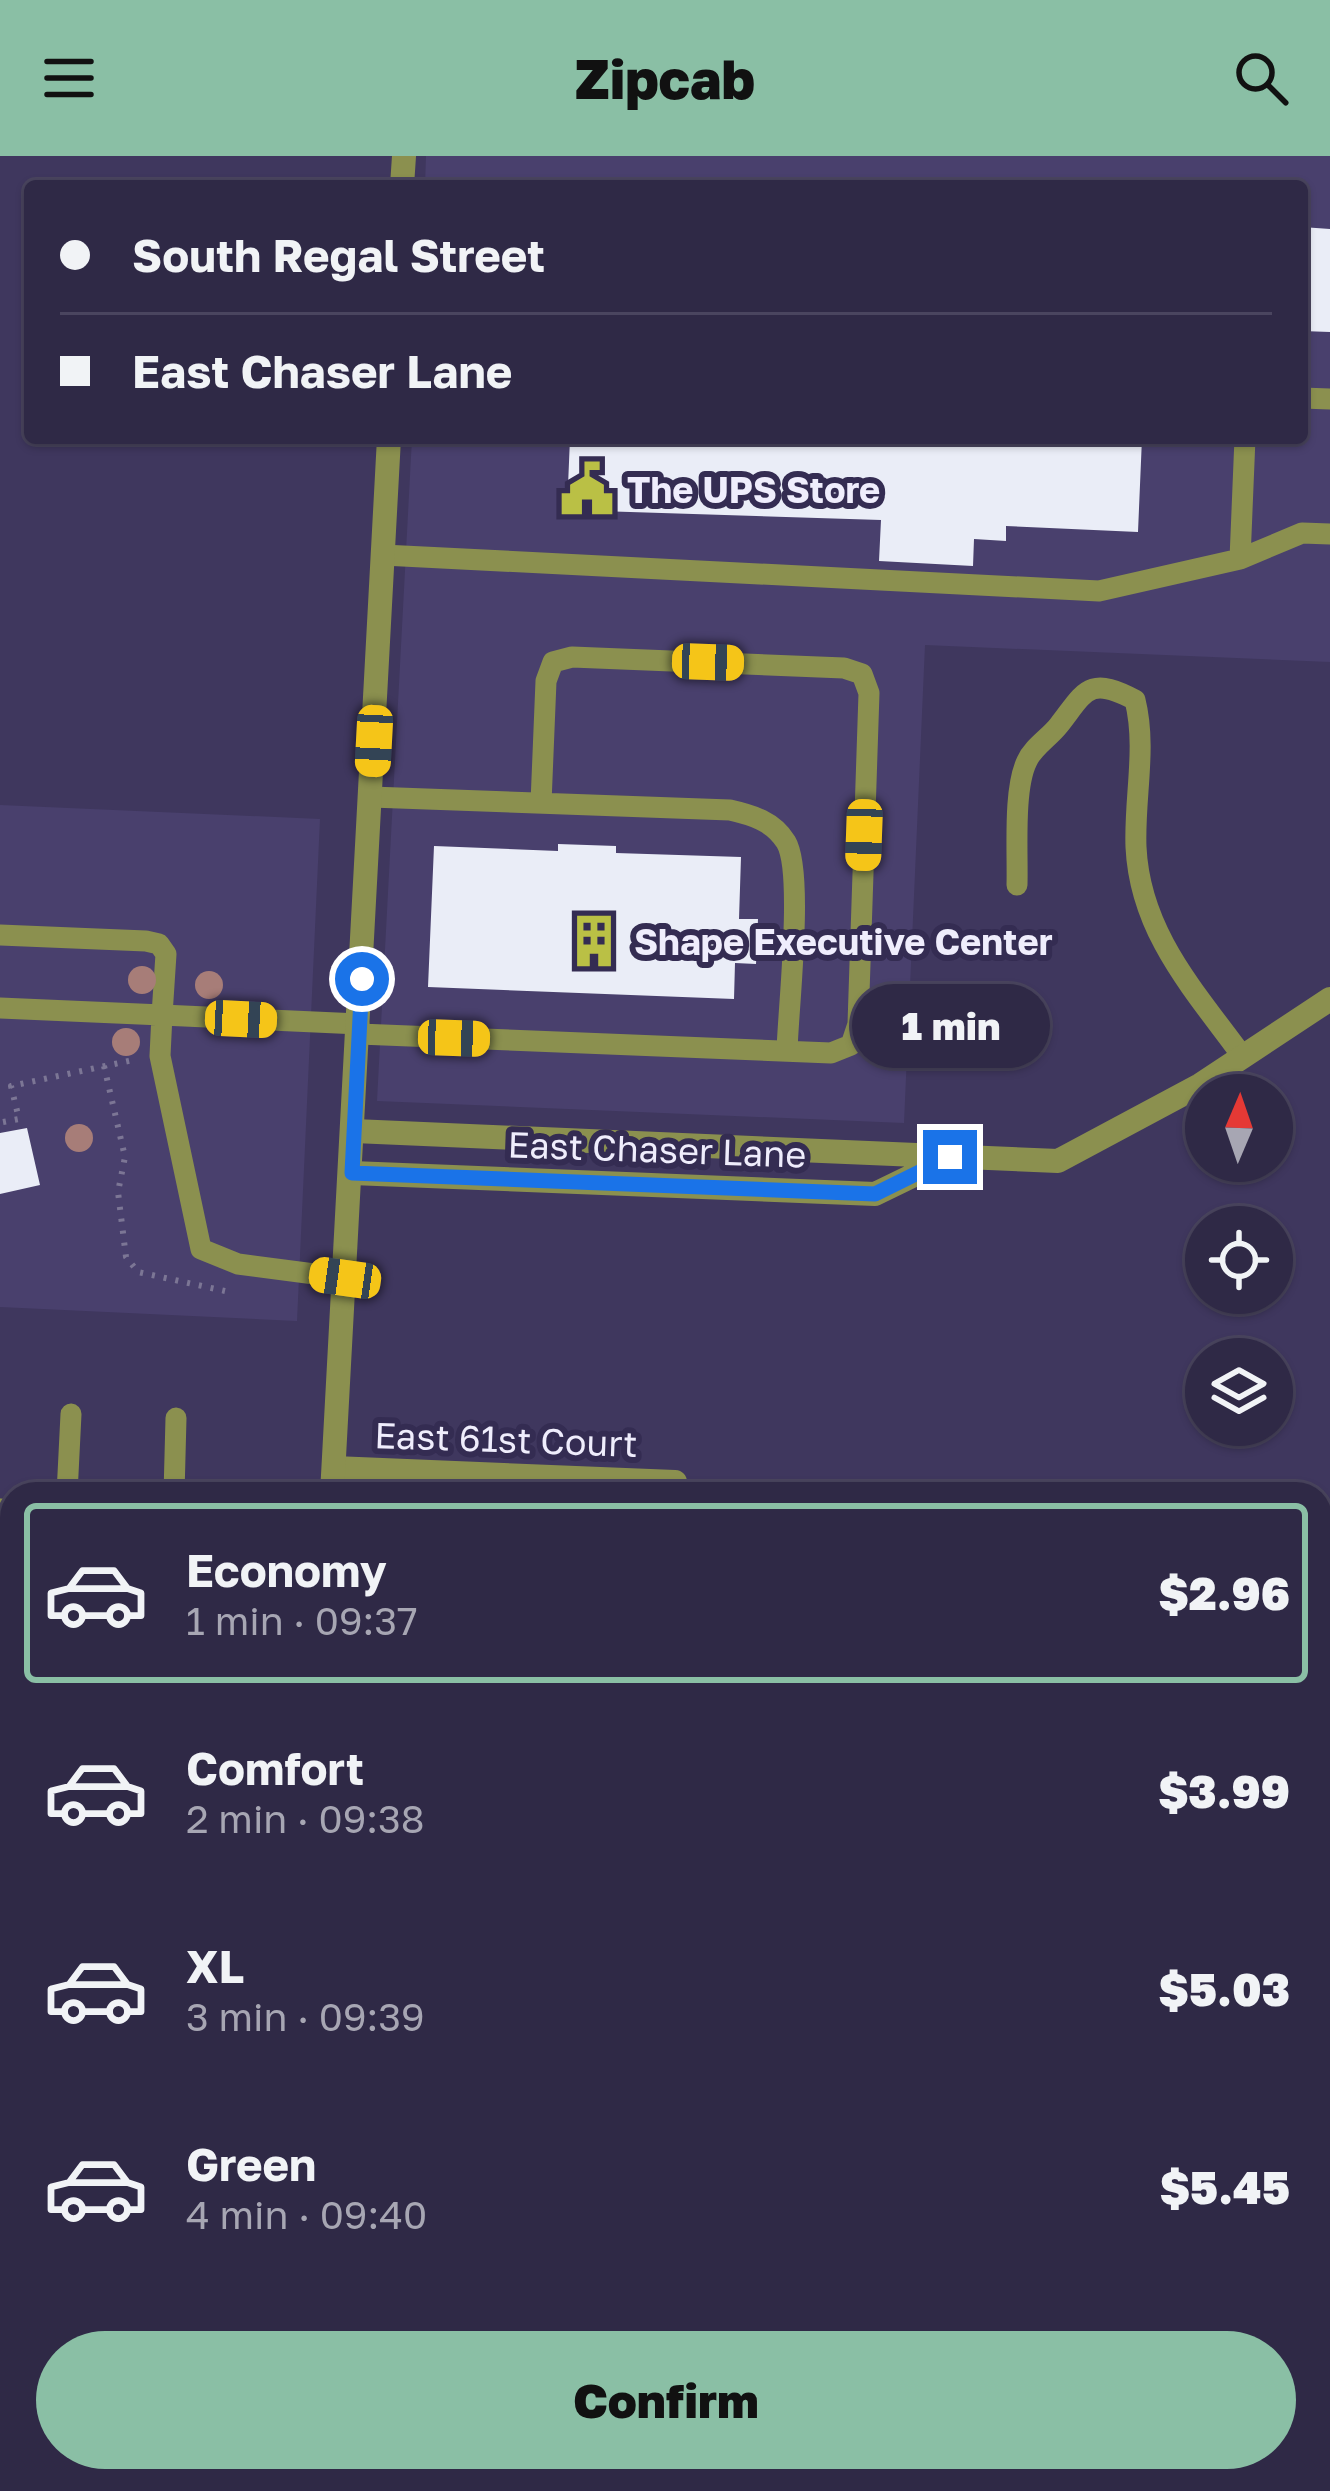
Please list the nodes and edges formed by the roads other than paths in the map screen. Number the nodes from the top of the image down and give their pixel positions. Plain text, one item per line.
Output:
1 (389, 444) edge
2 (1245, 444) edge
3 (1330, 534) edge
4 (383, 555) junction
5 (1240, 559) junction
6 (371, 797) junction
7 (541, 803) junction
8 (1017, 885) dead end
9 (0, 935) edge
10 (1330, 999) edge
11 (0, 1008) edge
12 (162, 1015) junction
13 (359, 1029) junction
14 (787, 1051) junction
15 (1244, 1057) junction
16 (354, 1131) junction
17 (950, 1157) junction
18 (352, 1173) junction
19 (345, 1278) junction
20 (70, 1414) dead end
21 (176, 1418) dead end
22 (333, 1481) edge
23 (67, 1482) edge
24 (174, 1482) edge
25 (675, 1482) dead end

1 - 4 street
2 - 5 lane
3 - 5 lane
4 - 5 lane
4 - 6 street
6 - 7 lane
6 - 13 street
7 - 14 lane
7 - 14 lane
8 - 15 lane
9 - 12 lane
10 - 15 street, East Chaser Lane
11 - 12 lane
12 - 13 lane
12 - 19 lane
13 - 14 lane
13 - 16 street
15 - 17 street, East Chaser Lane
16 - 17 street, East Chaser Lane
16 - 18 street
17 - 18 street, East Chaser Lane
18 - 19 street
19 - 22 street
20 - 23 lane
21 - 24 lane
22 - 25 street, East 61st Court

